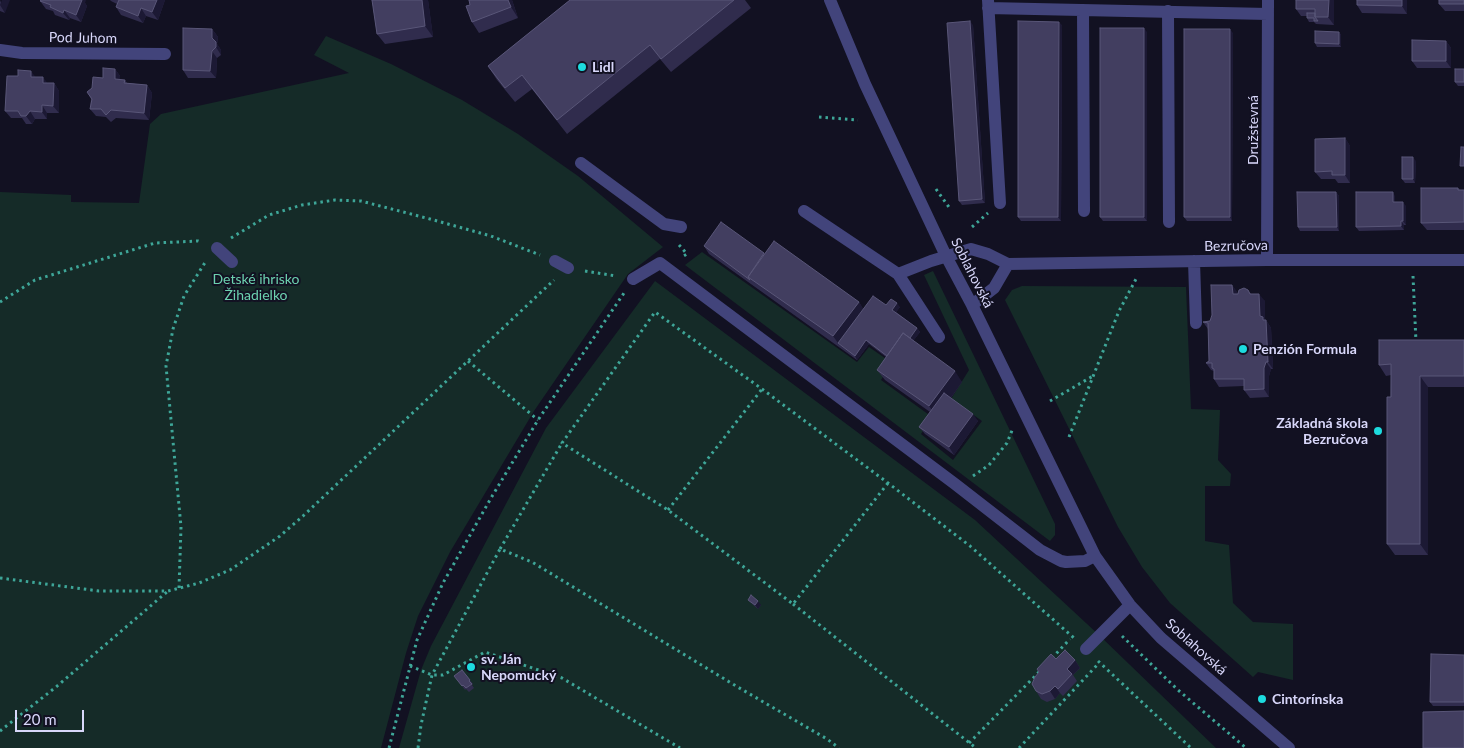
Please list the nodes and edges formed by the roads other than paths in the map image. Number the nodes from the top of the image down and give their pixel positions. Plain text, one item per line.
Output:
1 (830, 0) edge
2 (1268, 0) edge
3 (988, 4) edge
4 (1083, 10) junction
5 (1168, 11) junction
6 (1268, 14) junction
7 (0, 50) edge
8 (165, 54) dead end
9 (582, 163) dead end
10 (1000, 203) dead end
11 (804, 211) dead end
12 (1084, 211) dead end
13 (1169, 222) dead end
14 (681, 226) dead end
15 (216, 249) road end
16 (946, 256) junction
17 (1267, 260) junction
18 (1464, 260) edge
19 (555, 261) road end
20 (1194, 261) junction
21 (232, 262) dead end
22 (1008, 264) junction
23 (568, 268) road end
24 (898, 274) junction
25 (633, 279) road end
26 (972, 305) junction
27 (1196, 323) dead end
28 (939, 338) dead end
29 (1096, 556) junction
30 (1130, 605) junction
31 (1086, 649) road end
32 (1289, 748) edge

1 - 16 street, Soblahovská
2 - 6 street, Družstevná
3 - 4 street
3 - 10 street
4 - 5 street
4 - 12 street
5 - 6 street
5 - 13 street
6 - 17 street, Družstevná
7 - 8 street, Pod Juhom
9 - 14 street
11 - 24 street
15 - 21 street
16 - 22 street, Bezručova
16 - 24 street, Bezručova
16 - 26 street, Soblahovská
17 - 18 street, Bezručova
17 - 20 street, Bezručova
19 - 23 street
20 - 22 street, Bezručova
20 - 27 street
22 - 26 street
24 - 28 street
25 - 29 street
26 - 29 street, Soblahovská
29 - 30 street, Soblahovská
30 - 31 street
30 - 32 street, Soblahovská

